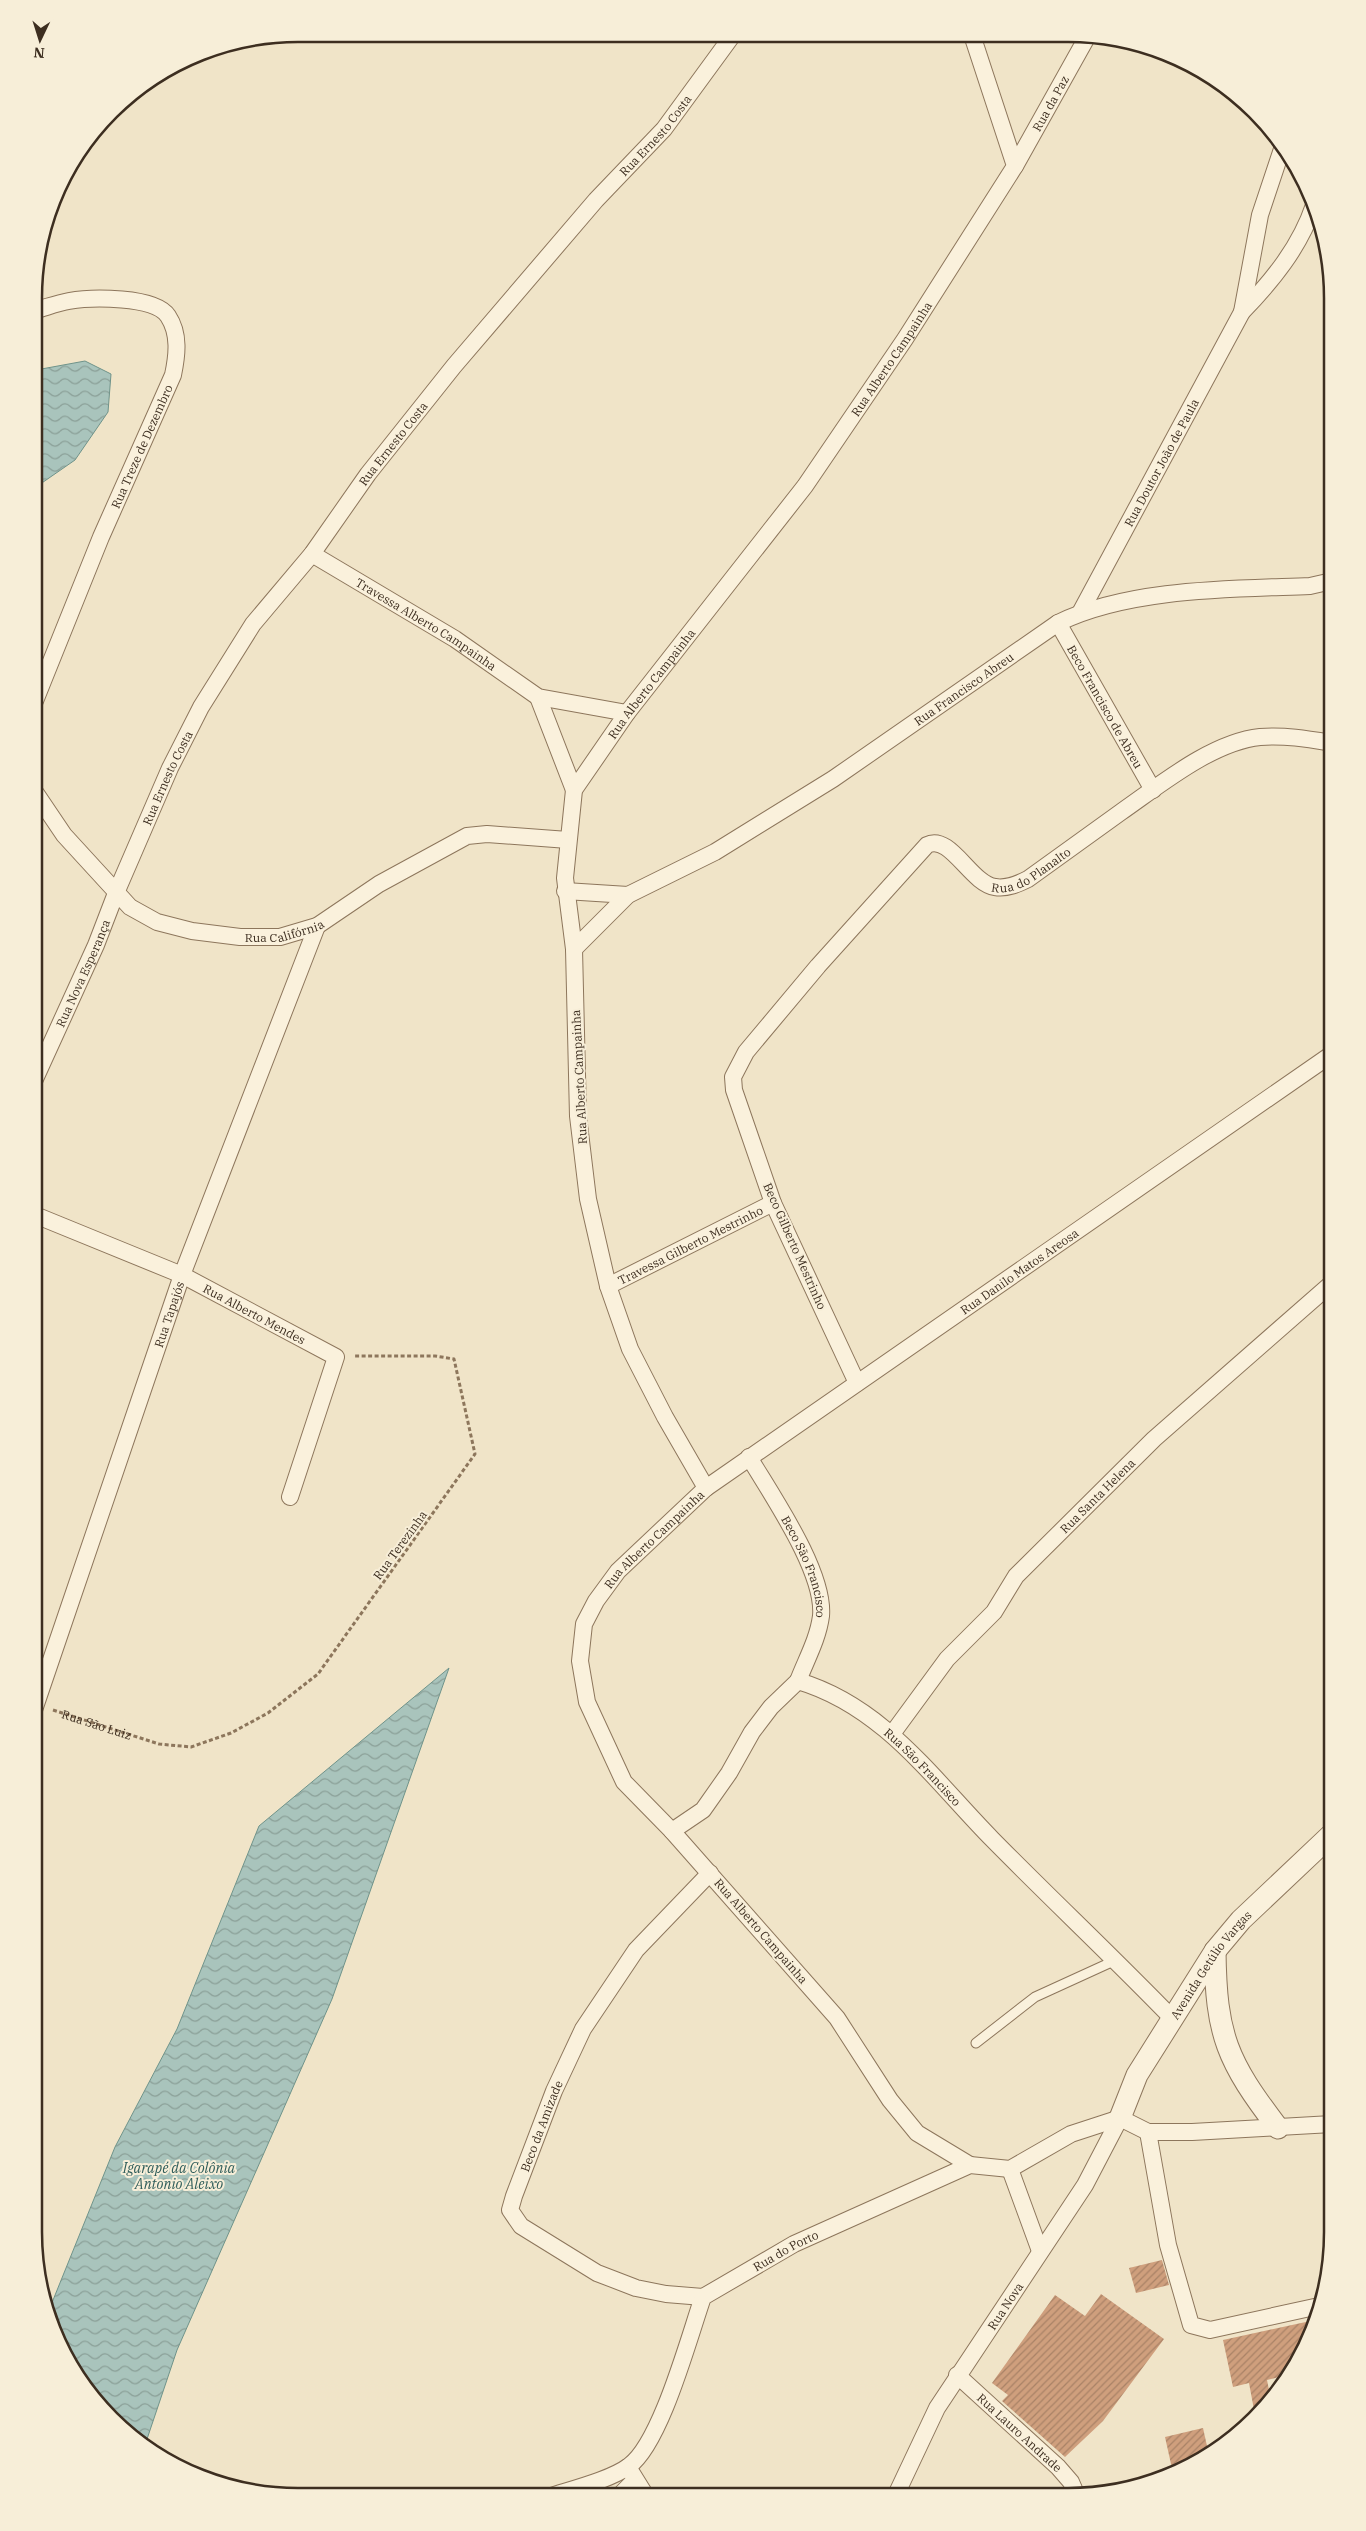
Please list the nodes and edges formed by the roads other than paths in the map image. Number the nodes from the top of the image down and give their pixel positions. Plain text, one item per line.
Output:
1 (728, 42) edge
2 (974, 42) edge
3 (1084, 43) edge
4 (1279, 155) edge
5 (1015, 166) junction
6 (1310, 217) edge
7 (42, 308) edge
8 (1242, 312) junction
9 (312, 554) junction
10 (1324, 583) edge
11 (1080, 613) junction
12 (1058, 623) junction
13 (42, 686) edge
14 (538, 697) junction
15 (627, 713) junction
16 (1324, 742) edge
17 (574, 790) junction
18 (1153, 790) junction
19 (42, 802) edge
20 (568, 840) junction
21 (565, 891) junction
22 (116, 893) junction
23 (628, 895) junction
24 (317, 926) junction
25 (574, 949) junction
26 (1324, 1060) edge
27 (42, 1064) edge
28 (734, 1078) joint
29 (774, 1203) junction
30 (42, 1218) edge
31 (182, 1275) junction
32 (608, 1286) junction
33 (1324, 1289) edge
34 (857, 1383) junction
35 (749, 1458) junction
36 (706, 1488) junction
37 (290, 1497) dead end
38 (798, 1681) junction
39 (42, 1685) edge
40 (892, 1734) junction
41 (672, 1831) junction
42 (1324, 1842) edge
43 (710, 1873) junction
44 (1215, 1951) junction
45 (1116, 1960) junction
46 (1172, 2018) junction
47 (976, 2043) dead end
48 (1120, 2118) junction
49 (1324, 2125) edge
50 (1278, 2128) junction
51 (1148, 2132) junction
52 (970, 2165) junction
53 (1010, 2169) junction
54 (1040, 2251) junction
55 (703, 2297) junction
56 (1312, 2307) edge
57 (957, 2375) junction
58 (632, 2474) junction
59 (905, 2478) junction
60 (580, 2488) edge
61 (624, 2488) edge
62 (641, 2488) edge
63 (900, 2488) edge
64 (908, 2488) edge
65 (1074, 2488) edge

1 - 9 street, Rua Ernesto Costa
2 - 5 street
3 - 5 street, Rua da Paz
4 - 8 street, Rua Doutor João de Paula
5 - 15 street, Rua Alberto Campainha
6 - 8 street, Rua Doutor João de Paula
7 - 13 street, Rua Treze de Dezembro
8 - 11 street, Rua Doutor João de Paula
9 - 14 street, Travessa Alberto Campainha
9 - 22 street, Rua Ernesto Costa
10 - 11 street, Rua Francisco Abreu
11 - 12 street, Rua Francisco Abreu
12 - 18 street, Beco Francisco de Abreu
12 - 23 street, Rua Francisco Abreu
14 - 15 street, Travessa Alberto Campainha
14 - 17 street
15 - 17 street, Rua Alberto Campainha
16 - 18 street, Rua do Planalto
17 - 20 street, Rua Alberto Campainha
18 - 28 street, Rua do Planalto
19 - 22 street, Rua Califórnia
20 - 21 street, Rua Alberto Campainha
20 - 24 street, Rua Califórnia
21 - 23 street, Rua Francisco Abreu
21 - 25 street, Rua Alberto Campainha
22 - 24 street, Rua Califórnia
22 - 27 street, Rua Nova Esperança
23 - 25 street, Rua Francisco Abreu
24 - 31 street, Rua Tapajós
25 - 32 street, Rua Alberto Campainha
26 - 34 street, Rua Danilo Matos Areosa
28 - 29 street, Beco Gilberto Mestrinho
29 - 32 street, Travessa Gilberto Mestrinho
29 - 34 street, Beco Gilberto Mestrinho
30 - 31 street, Rua Alberto Mendes
31 - 37 street, Rua Alberto Mendes
31 - 39 street, Rua Tapajós
32 - 36 street, Rua Alberto Campainha
33 - 40 street, Rua Santa Helena
34 - 35 street, Rua Danilo Matos Areosa
35 - 36 street, Rua Danilo Matos Areosa
35 - 38 street, Beco São Francisco
36 - 41 street, Rua Alberto Campainha
38 - 40 street, Rua São Francisco
38 - 41 street
40 - 45 street, Rua São Francisco
41 - 43 street, Rua Alberto Campainha
42 - 44 street, Avenida Getúlio Vargas
43 - 52 street, Rua Alberto Campainha
43 - 55 street, Beco da Amizade
44 - 46 street, Avenida Getúlio Vargas
44 - 50 street
45 - 46 street, Rua São Francisco
45 - 47 lane
46 - 48 street, Avenida Getúlio Vargas
48 - 51 street
48 - 53 street
48 - 54 street, Rua Nova
49 - 50 street
50 - 51 street
51 - 56 street
52 - 53 street, Rua do Porto
52 - 55 street, Rua do Porto
53 - 54 street
54 - 57 street, Rua Nova
55 - 58 street
57 - 59 street, Rua Nova
57 - 65 street, Rua Lauro Andrade
58 - 60 street
58 - 61 street
58 - 62 street
59 - 63 street, Rua Nova
59 - 64 street

